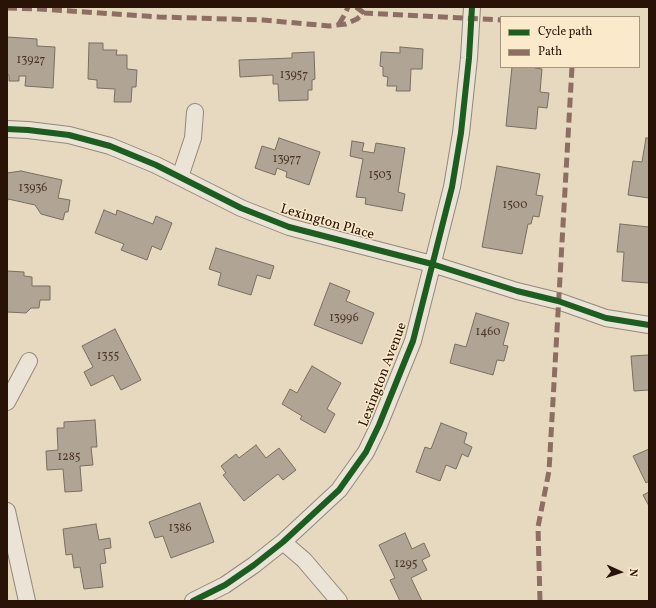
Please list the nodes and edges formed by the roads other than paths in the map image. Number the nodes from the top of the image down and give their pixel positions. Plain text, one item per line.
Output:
1 (472, 7) edge
2 (195, 112) dead end
3 (7, 129) edge
4 (180, 178) junction
5 (432, 264) junction
6 (649, 325) edge
7 (29, 361) dead end
8 (7, 402) edge
9 (7, 511) edge
10 (283, 542) junction
11 (27, 601) edge
12 (193, 601) edge
13 (340, 601) edge

1 - 5 street, Lexington Avenue
2 - 4 street
3 - 4 street, Lexington Place
4 - 5 street, Lexington Place
5 - 6 street, Lexington Place
5 - 10 street, Lexington Avenue
7 - 8 street
9 - 11 street
10 - 12 street, Lexington Avenue
10 - 13 street

